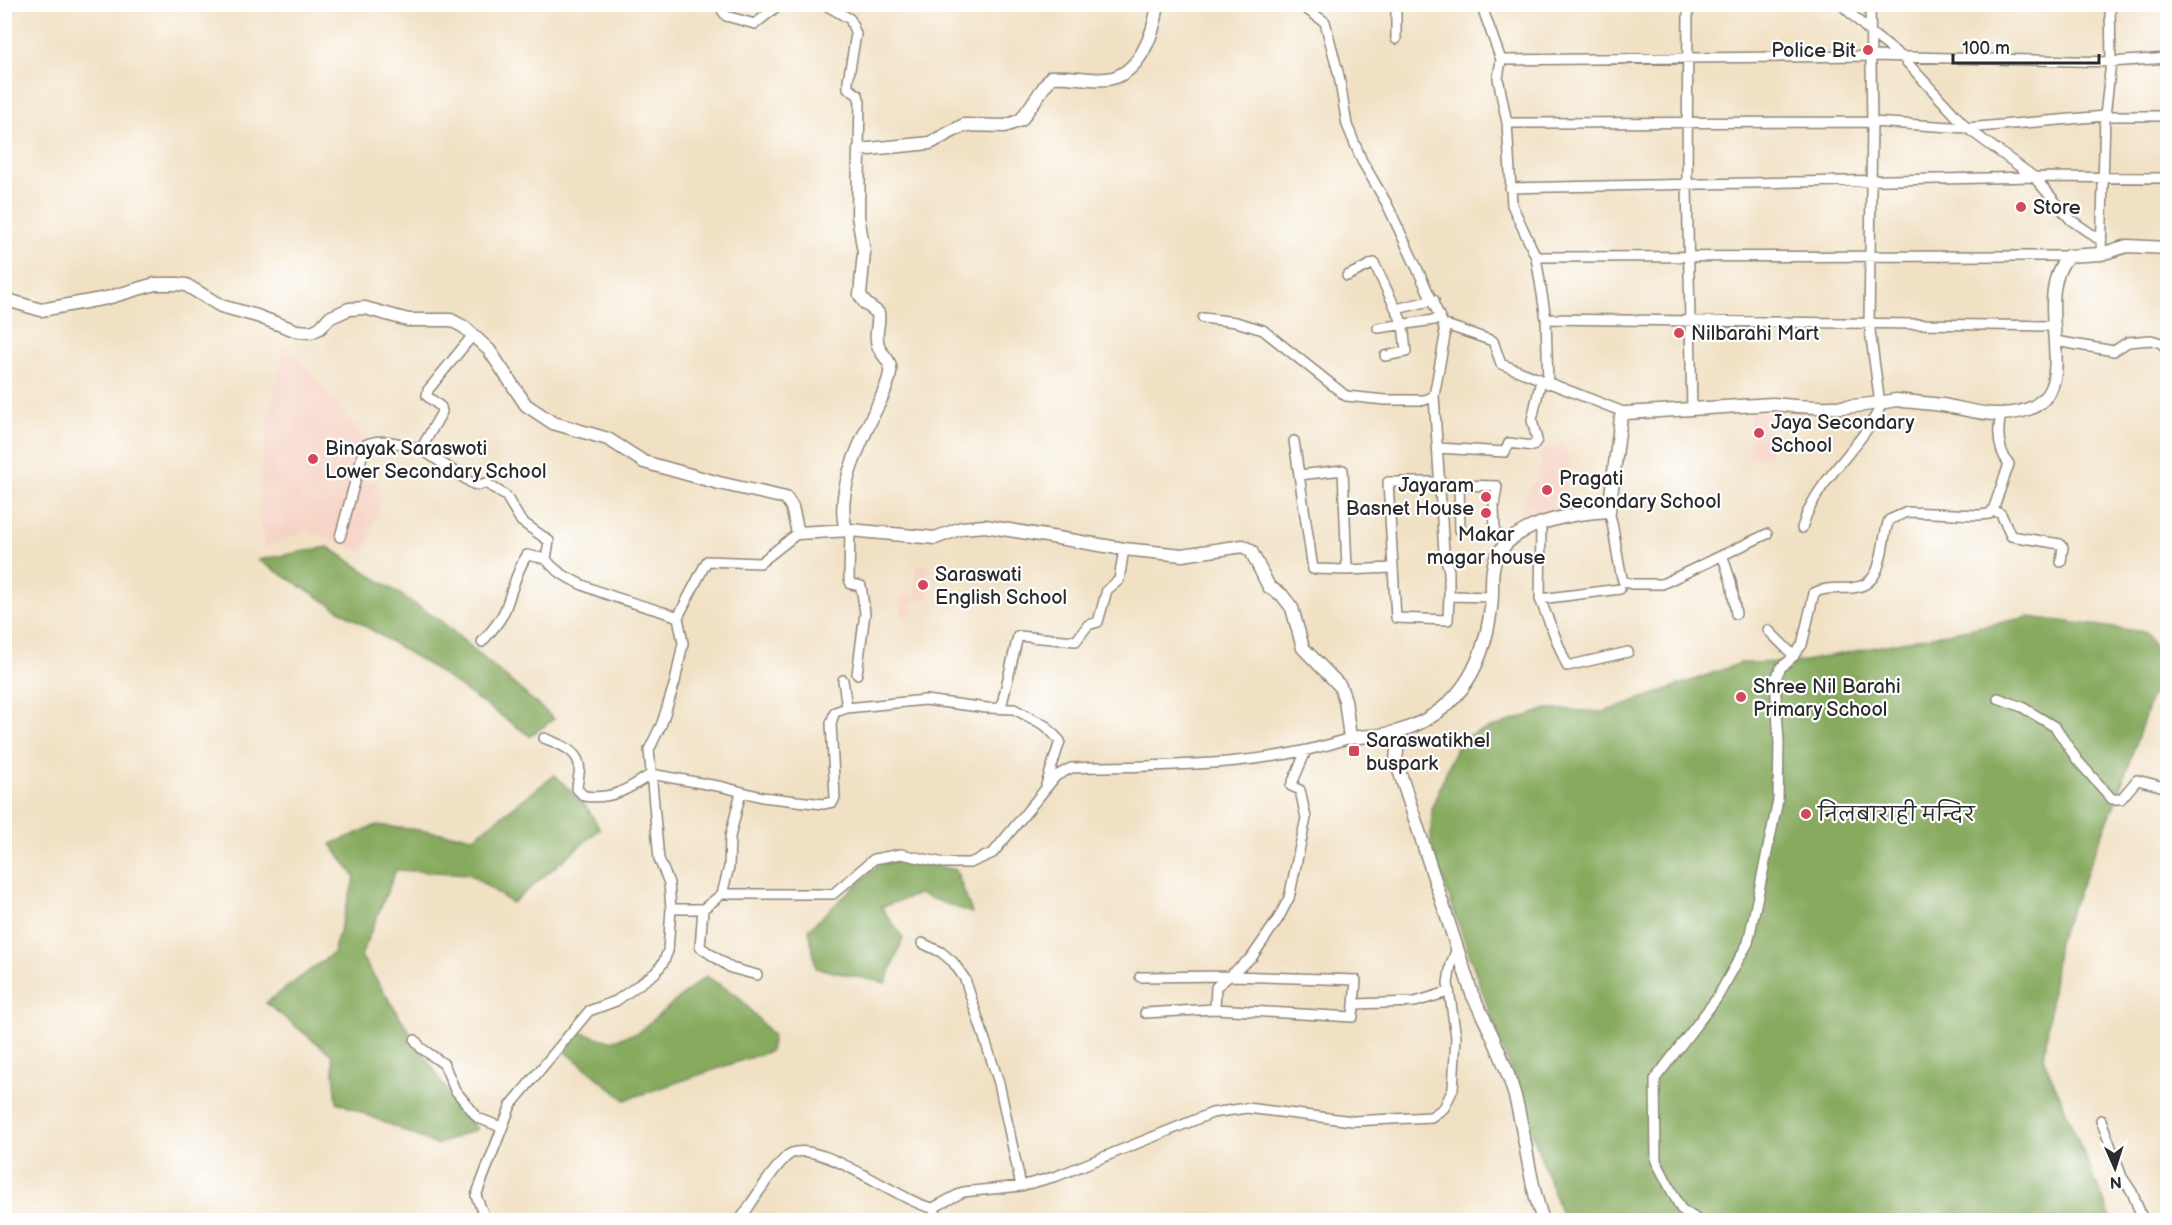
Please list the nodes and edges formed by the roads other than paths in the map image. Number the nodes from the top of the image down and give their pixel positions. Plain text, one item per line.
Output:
1 (780, 4) edge
2 (824, 4) edge
3 (1158, 4) edge
4 (1299, 4) edge
5 (1396, 4) edge
6 (1480, 4) edge
7 (1688, 4) edge
8 (1841, 4) edge
9 (1870, 4) edge
10 (2110, 4) edge
11 (723, 9) dead end
12 (1870, 33) junction
13 (1395, 39) dead end
14 (1870, 56) junction
15 (1688, 57) junction
16 (1902, 57) junction
17 (2168, 58) edge
18 (1501, 60) junction
19 (2111, 62) junction
20 (2105, 116) junction
21 (2168, 116) edge
22 (1689, 121) junction
23 (1872, 122) junction
24 (1507, 123) junction
25 (1966, 128) junction
26 (859, 150) junction
27 (2034, 177) junction
28 (2103, 177) junction
29 (2168, 178) edge
30 (1872, 183) junction
31 (1687, 185) junction
32 (1510, 188) junction
33 (2100, 240) junction
34 (2168, 248) edge
35 (1871, 254) junction
36 (2101, 254) junction
37 (1690, 255) junction
38 (2068, 256) junction
39 (1536, 257) junction
40 (1347, 276) dead end
41 (4, 299) edge
42 (1434, 300) junction
43 (1396, 309) junction
44 (1203, 318) dead end
45 (1546, 319) junction
46 (1691, 320) junction
47 (1442, 321) junction
48 (1869, 323) junction
49 (1402, 324) junction
50 (2052, 326) junction
51 (1378, 328) dead end
52 (473, 335) junction
53 (2055, 341) junction
54 (2168, 350) edge
55 (1385, 356) dead end
56 (1544, 382) junction
57 (1434, 396) junction
58 (1881, 403) junction
59 (1692, 409) junction
60 (1626, 413) junction
61 (2001, 414) junction
62 (1294, 441) dead end
63 (1438, 448) junction
64 (421, 449) junction
65 (1299, 475) junction
66 (1441, 483) junction
67 (1459, 486) junction
68 (1993, 510) junction
69 (1609, 511) junction
70 (1541, 526) dead end
71 (1802, 528) dead end
72 (848, 530) junction
73 (1460, 530) dead end
74 (798, 533) junction
75 (1767, 534) dead end
76 (340, 537) dead end
77 (1509, 542) junction
78 (1124, 549) junction
79 (1723, 556) junction
80 (546, 559) junction
81 (2061, 562) dead end
82 (1392, 568) junction
83 (1347, 570) junction
84 (1620, 589) dead end
85 (1449, 596) junction
86 (1492, 597) junction
87 (1540, 599) junction
88 (1736, 614) dead end
89 (678, 617) junction
90 (1768, 630) dead end
91 (482, 642) dead end
92 (1628, 652) dead end
93 (1794, 656) junction
94 (857, 674) dead end
95 (843, 680) dead end
96 (1998, 698) dead end
97 (847, 708) junction
98 (1001, 708) junction
99 (1399, 731) junction
100 (544, 738) dead end
101 (1350, 738) junction
102 (1306, 751) junction
103 (651, 774) junction
104 (1047, 787) junction
105 (2168, 788) edge
106 (741, 792) junction
107 (722, 894) junction
108 (671, 909) junction
109 (703, 909) junction
110 (921, 942) dead end
111 (1457, 948) junction
112 (757, 975) dead end
113 (1231, 976) junction
114 (1140, 977) dead end
115 (1448, 992) junction
116 (1354, 1004) junction
117 (1215, 1009) junction
118 (1145, 1013) dead end
119 (414, 1040) dead end
120 (2101, 1120) dead end
121 (501, 1127) junction
122 (1021, 1186) junction
123 (933, 1208) junction
124 (486, 1221) edge
125 (740, 1221) edge
126 (939, 1221) edge
127 (1543, 1221) edge
128 (1698, 1221) edge
129 (2143, 1221) edge

1 - 11 street
2 - 26 street
3 - 26 street
4 - 42 street
5 - 13 street
6 - 18 street
7 - 15 street
8 - 12 street
9 - 12 street
10 - 19 street
12 - 14 street
12 - 16 street
14 - 15 street
14 - 16 street
14 - 23 street
15 - 18 street
15 - 22 street
16 - 19 street
16 - 25 street
17 - 19 street
18 - 24 street
19 - 20 street
20 - 21 street
20 - 25 street
20 - 28 street
22 - 23 street
22 - 24 street
22 - 31 street
23 - 25 street
23 - 30 street
24 - 32 street
25 - 27 street
26 - 72 street
27 - 28 street
27 - 30 street
27 - 33 street
28 - 29 street
28 - 33 street
30 - 31 street
30 - 35 street
31 - 32 street
31 - 37 street
32 - 39 street
33 - 36 street
34 - 36 street
35 - 37 street
35 - 38 street
35 - 48 street
36 - 38 street
37 - 39 street
37 - 46 street
38 - 50 street
39 - 45 street
40 - 43 street
41 - 52 street
42 - 43 street
42 - 47 street
43 - 49 street
44 - 57 street
45 - 46 street
45 - 56 street
46 - 48 street
46 - 59 street
47 - 49 street
47 - 56 street
47 - 57 street
48 - 50 street
48 - 58 street
49 - 51 street
49 - 55 street
50 - 53 street
52 - 64 street
52 - 74 street
53 - 54 street
53 - 61 street
56 - 60 street
56 - 63 street
57 - 63 street
58 - 59 street
58 - 61 street
58 - 71 street
59 - 60 street
60 - 69 street
61 - 68 street
62 - 65 street
63 - 66 street
64 - 76 street
64 - 80 street
65 - 83 street
65 - 83 street
66 - 67 street
66 - 82 street
66 - 85 street
67 - 73 street
67 - 77 street
68 - 81 street
68 - 93 street
69 - 77 street
69 - 79 street
70 - 87 street
72 - 74 street
72 - 78 street
72 - 94 street
74 - 89 street
75 - 79 street
77 - 86 street
78 - 98 street
78 - 101 street
79 - 88 street
80 - 89 street
80 - 91 street
82 - 83 street
82 - 85 street
84 - 87 street
85 - 86 street
86 - 99 street
87 - 92 street
89 - 103 street
90 - 93 street
93 - 128 street
95 - 97 street
96 - 105 street
97 - 98 street
97 - 106 street
98 - 104 street
99 - 101 street
99 - 111 street
100 - 103 street
101 - 102 street
102 - 104 street
102 - 113 street
103 - 106 street
103 - 108 street
104 - 107 street
106 - 107 street
107 - 109 street
108 - 109 street
108 - 121 street
109 - 112 street
110 - 122 street
111 - 115 street
111 - 127 street
113 - 114 street
113 - 116 street
113 - 117 street
115 - 116 street
115 - 122 street
116 - 117 street
117 - 118 street
119 - 121 street
120 - 129 street
121 - 124 street
122 - 123 street
123 - 125 street
123 - 126 street

